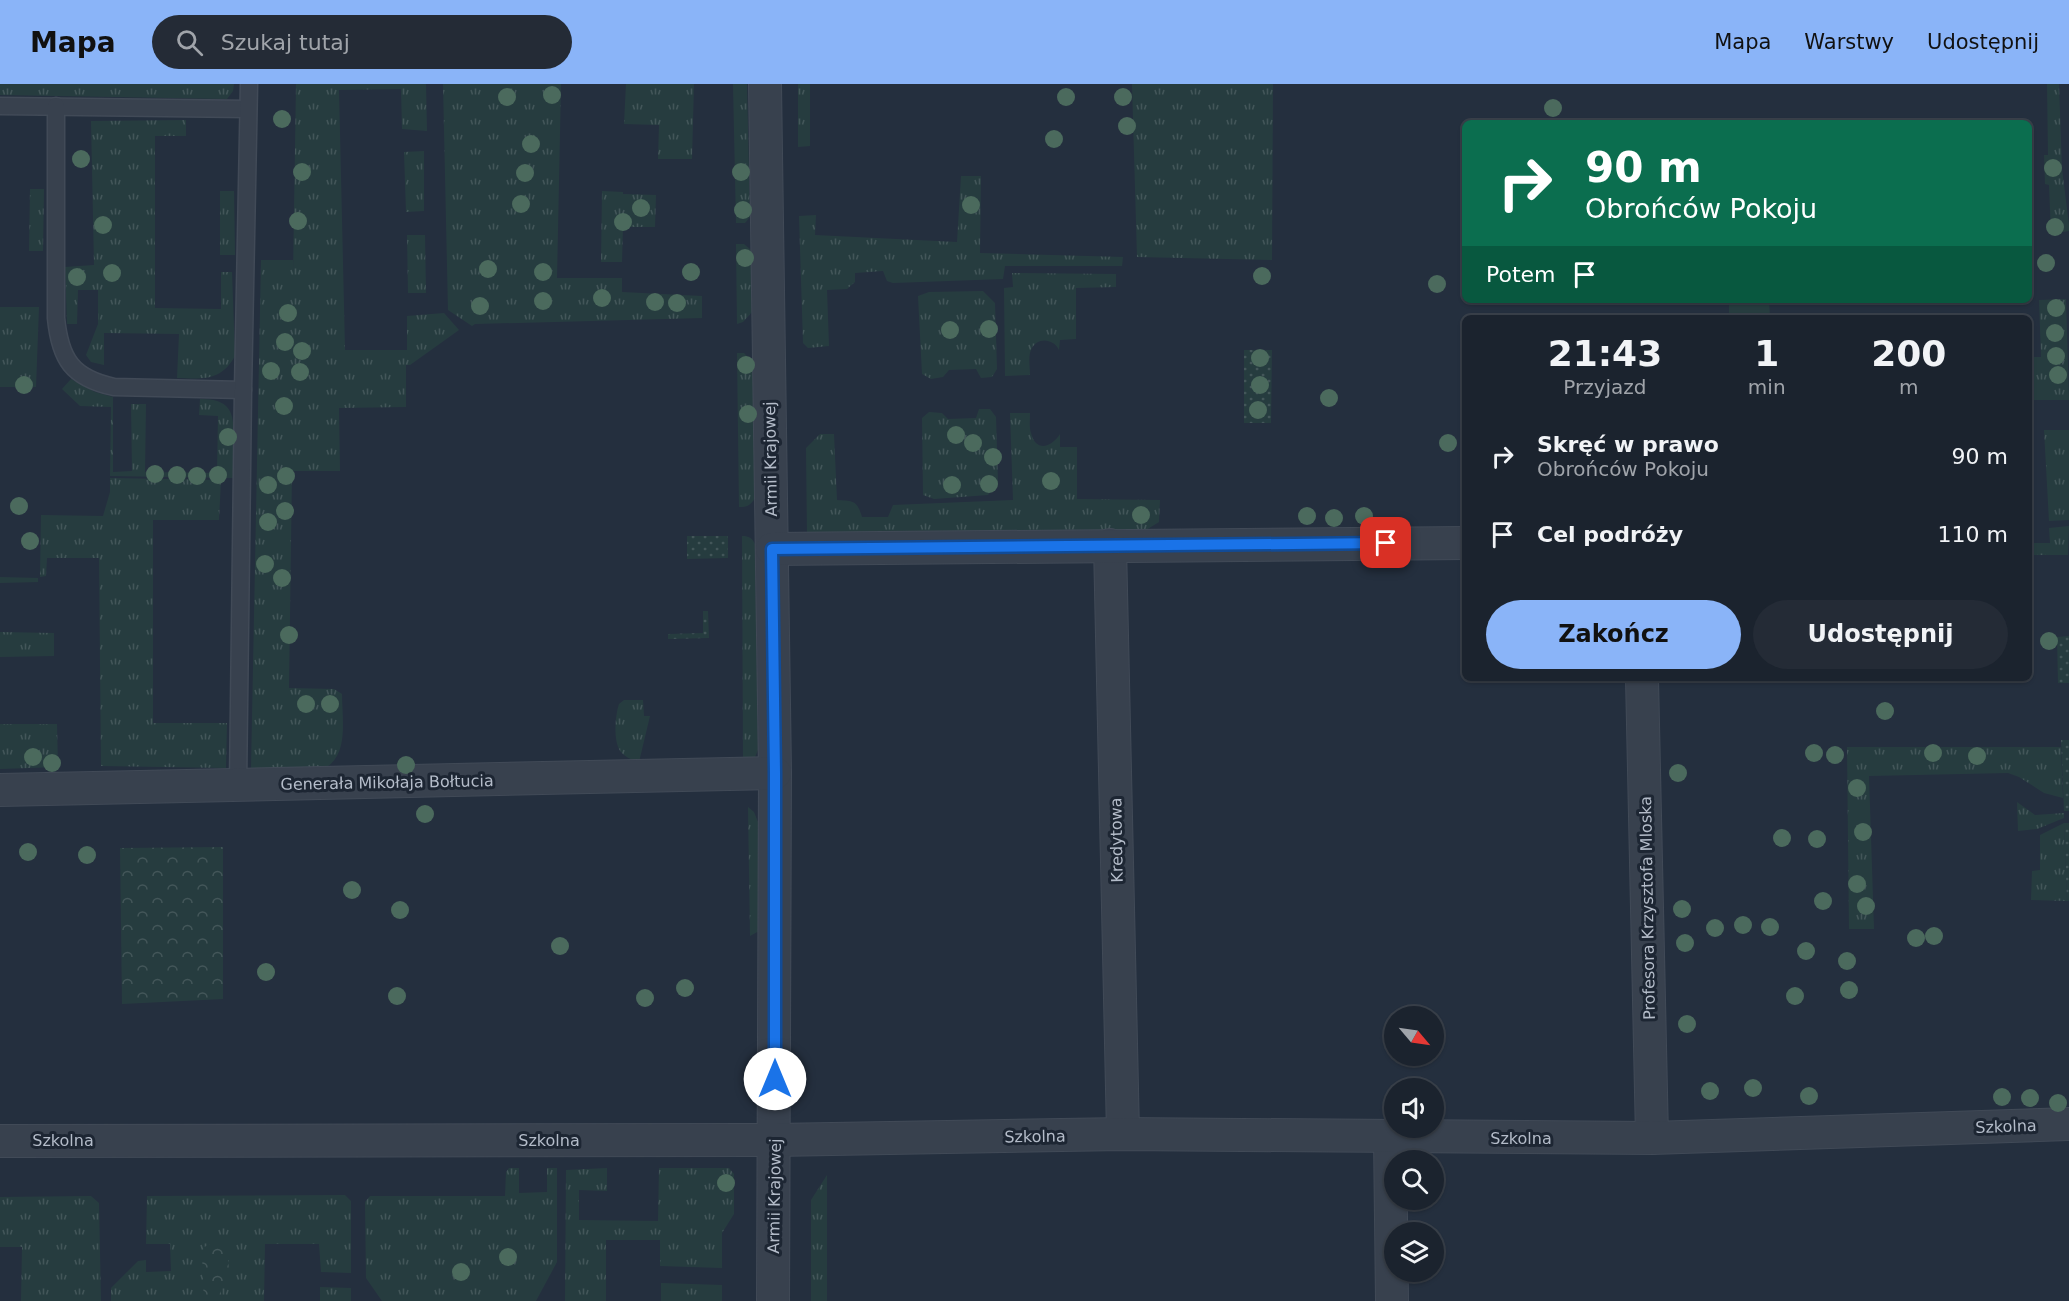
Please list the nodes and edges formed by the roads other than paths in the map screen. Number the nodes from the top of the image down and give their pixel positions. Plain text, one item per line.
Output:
1 (249, 84) edge
2 (765, 84) edge
3 (0, 106) edge
4 (56, 106) junction
5 (248, 109) junction
6 (243, 390) junction
7 (1462, 543) edge
8 (1110, 545) junction
9 (772, 549) junction
10 (1642, 681) edge
11 (775, 773) junction
12 (238, 786) junction
13 (0, 790) edge
14 (2069, 1124) edge
15 (1123, 1134) junction
16 (1384, 1137) edge
17 (1444, 1137) edge
18 (1390, 1138) edge
19 (1652, 1138) junction
20 (775, 1140) junction
21 (0, 1141) edge
22 (773, 1301) edge
23 (1392, 1301) edge

1 - 5 lane
2 - 9 street, Armii Krajowej
3 - 4 lane
4 - 5 lane
4 - 6 lane
5 - 6 lane
6 - 12 lane
7 - 8 street
8 - 9 street
8 - 15 street, Kredytowa
9 - 11 street, Armii Krajowej
10 - 19 street, Profesora Krzysztofa Mloska
11 - 12 street, Generała Mikołaja Bołtucia
11 - 20 street, Armii Krajowej
12 - 13 street, Generała Mikołaja Bołtucia
14 - 19 street, Szkolna
15 - 16 street, Szkolna
15 - 20 street, Szkolna
17 - 19 street, Szkolna
18 - 23 street
20 - 21 street, Szkolna
20 - 22 street, Armii Krajowej

